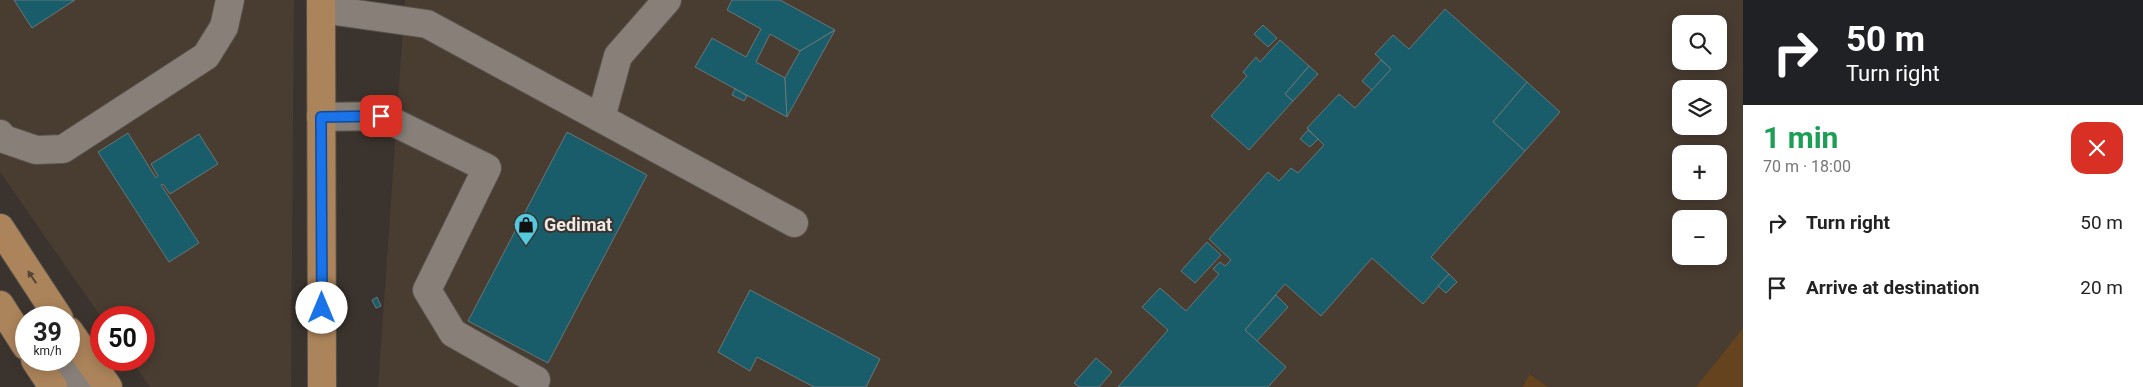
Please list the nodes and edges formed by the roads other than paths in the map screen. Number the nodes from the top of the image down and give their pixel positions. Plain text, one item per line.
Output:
1 (230, 0) edge
2 (667, 0) edge
3 (321, 5) edge
4 (321, 117) junction
5 (600, 118) junction
6 (0, 134) edge
7 (794, 223) dead end
8 (0, 228) edge
9 (0, 297) edge
10 (0, 306) edge
11 (51, 306) edge
12 (15, 314) edge
13 (15, 329) edge
14 (80, 347) edge
15 (43, 371) edge
16 (66, 371) edge
17 (536, 380) dead end
18 (53, 387) edge
19 (79, 387) edge
20 (108, 387) edge
21 (322, 387) edge

1 - 6 street
2 - 5 street
3 - 4 main road
3 - 5 street
4 - 17 street
4 - 21 main road
5 - 7 street
11 -> 8 main road
9 - 12 street
10 - 13 main road
14 - 20 main road
15 - 18 main road
16 - 19 street

